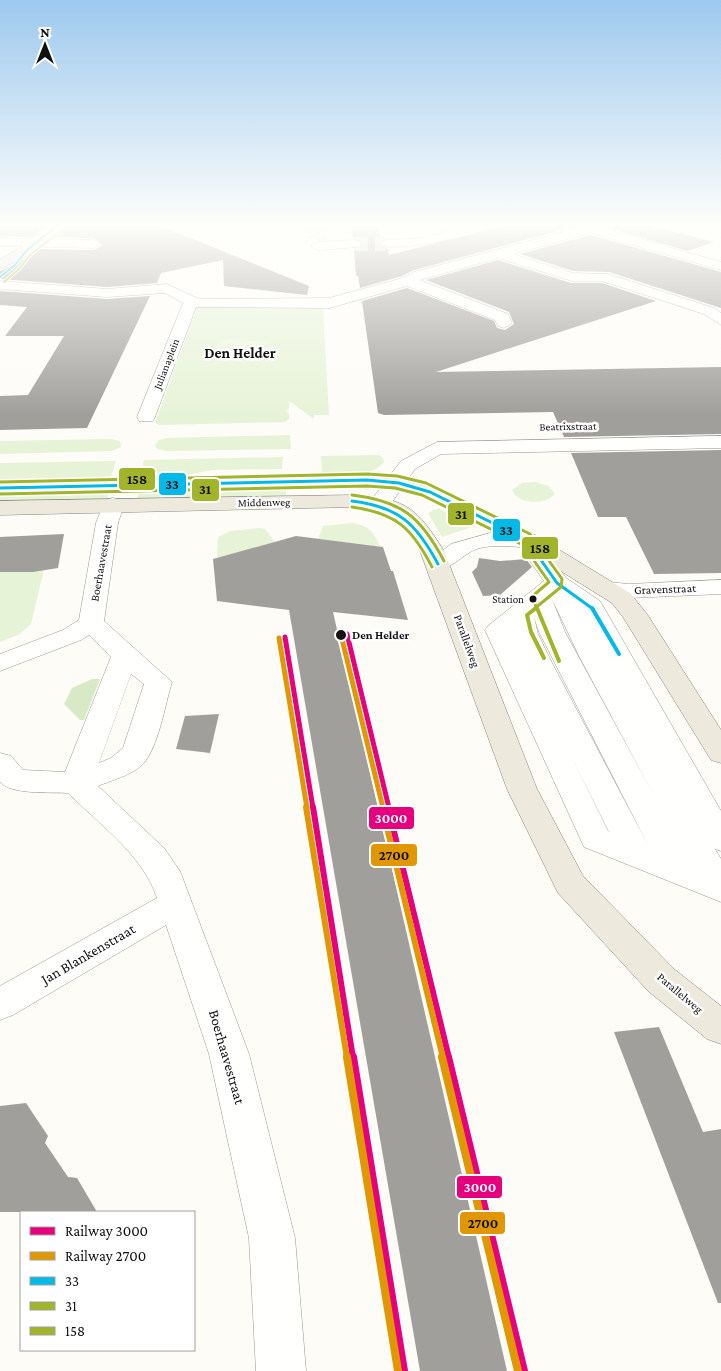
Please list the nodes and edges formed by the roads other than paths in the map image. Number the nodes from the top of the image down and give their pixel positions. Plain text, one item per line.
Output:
1 (32, 287) edge
2 (384, 287) edge
3 (434, 287) edge
4 (445, 287) edge
5 (634, 287) edge
6 (193, 302) junction
7 (505, 304) dead end
8 (721, 320) edge
9 (504, 323) dead end
10 (146, 417) dead end
11 (721, 442) edge
12 (396, 482) junction
13 (0, 488) edge
14 (380, 503) junction
15 (113, 505) junction
16 (0, 508) edge
17 (527, 540) junction
18 (438, 564) junction
19 (721, 587) edge
20 (609, 589) junction
21 (539, 598) junction
22 (91, 622) junction
23 (124, 656) junction
24 (0, 663) edge
25 (721, 753) edge
26 (0, 763) edge
27 (76, 783) junction
28 (721, 839) edge
29 (678, 873) junction
30 (721, 889) edge
31 (176, 904) junction
32 (0, 1004) edge
33 (721, 1028) edge
34 (281, 1371) edge

1 - 6 street
2 - 6 street
3 - 9 street
4 - 7 street
5 - 8 street
6 - 10 street, Julianaplein
11 - 12 street, Beatrixstraat
12 - 13 main road, Middenweg
12 - 14 street, Beatrixstraat
12 - 17 main road, Middenweg
14 - 15 main road, Middenweg
14 - 18 main road, Middenweg
15 - 16 main road, Middenweg
15 - 22 street, Boerhaavestraat
17 - 18 street
17 - 20 main road
17 - 21 street
18 - 33 main road, Parallelweg
19 - 20 street, Gravenstraat
20 - 25 main road
21 - 28 street
21 - 29 street
21 - 29 street
21 - 30 street
22 - 23 street
22 - 24 street
23 - 27 street
23 - 27 street
26 - 27 street
27 - 31 street, Boerhaavestraat
29 - 30 street
31 - 32 street, Jan Blankenstraat
31 - 34 street, Boerhaavestraat

